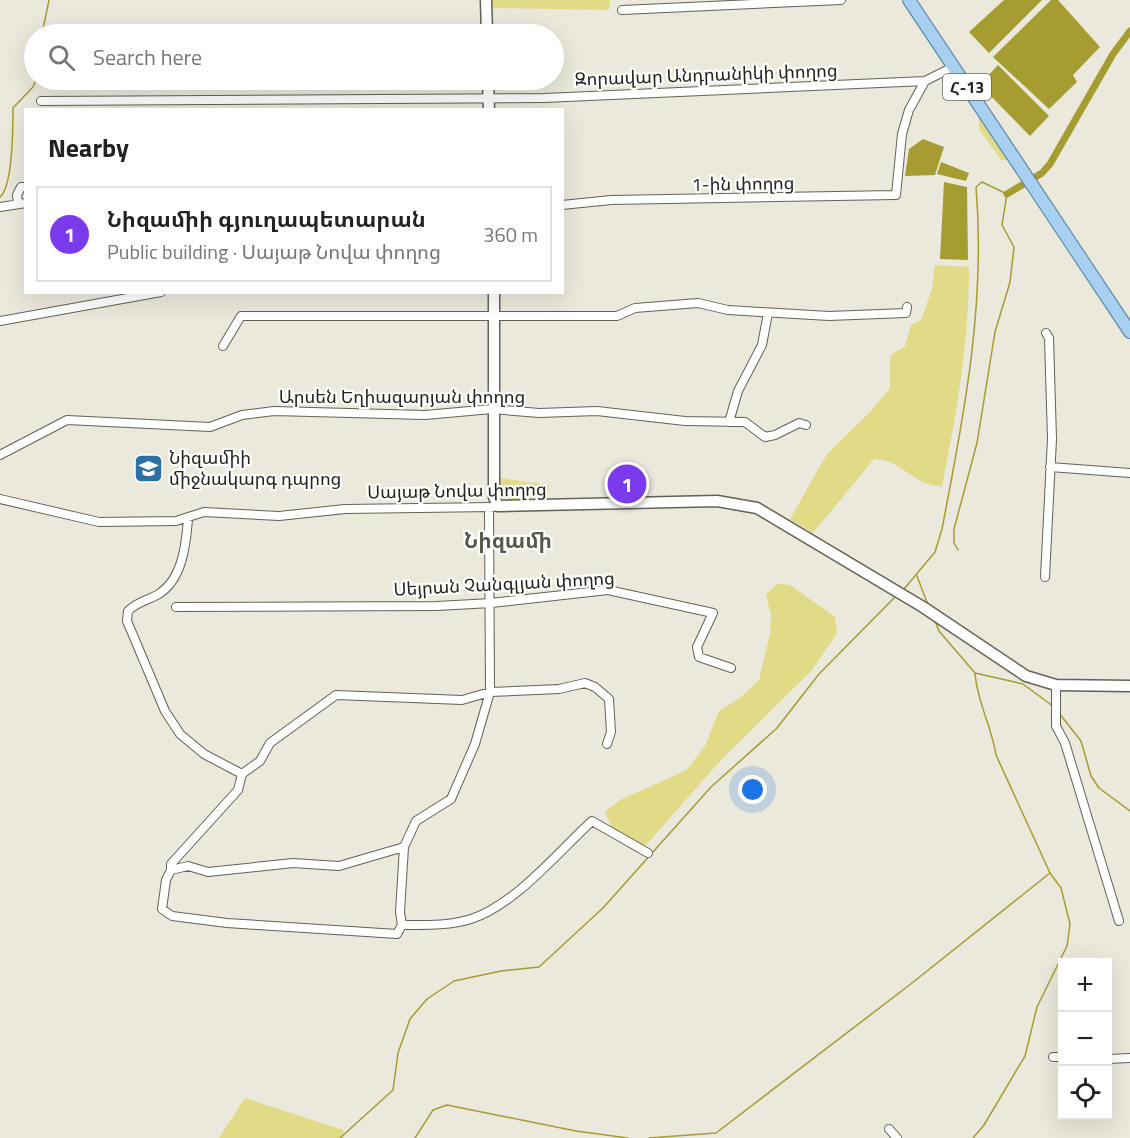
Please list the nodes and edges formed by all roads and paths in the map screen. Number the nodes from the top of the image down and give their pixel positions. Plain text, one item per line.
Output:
1 (486, 0) edge
2 (842, 0) edge
3 (909, 0) edge
4 (622, 10) dead end
5 (487, 24) edge
6 (952, 67) junction
7 (925, 81) junction
8 (41, 101) dead end
9 (489, 104) edge
10 (24, 187) edge
11 (22, 203) edge
12 (564, 205) edge
13 (0, 207) edge
14 (150, 294) edge
15 (494, 294) edge
16 (908, 307) dead end
17 (768, 313) junction
18 (495, 318) junction
19 (0, 321) edge
20 (1130, 332) edge
21 (1046, 333) dead end
22 (223, 346) dead end
23 (492, 409) junction
24 (729, 422) junction
25 (806, 425) dead end
26 (0, 455) edge
27 (1050, 467) junction
28 (1130, 473) edge
29 (0, 500) edge
30 (492, 506) junction
31 (188, 519) junction
32 (1045, 577) dead end
33 (491, 603) junction
34 (176, 607) dead end
35 (731, 668) dead end
36 (1056, 685) junction
37 (1130, 686) edge
38 (490, 692) junction
39 (607, 744) dead end
40 (242, 774) junction
41 (404, 847) junction
42 (648, 853) dead end
43 (171, 870) junction
44 (1119, 921) dead end
45 (402, 925) junction
46 (1053, 1057) dead end
47 (1058, 1057) edge
48 (1130, 1058) edge
49 (1112, 1059) edge
50 (889, 1129) dead end
51 (897, 1138) edge

1 - 5 main road
2 - 4 street
3 - 6 main road, Հ-13
6 - 7 street
6 - 20 main road, Հ-13
7 - 9 street, Զորավար Անդրանիկի փողոց
7 - 12 street, 1-ին փողոց
8 - 9 street, Զորավար Անդրանիկի փողոց
10 - 11 street
11 - 13 street
14 - 19 street
15 - 18 main road
16 - 17 street
17 - 18 street
17 - 24 street
18 - 22 street
18 - 23 main road
21 - 27 street
23 - 24 street, Արսեն Եղիազարյան փողոց
23 - 26 street, Արսեն Եղիազարյան փողոց
23 - 30 main road
24 - 25 street, Արսեն Եղիազարյան փողոց
27 - 28 street
27 - 32 street
29 - 31 street, Սայաթ Նովա փողոց
30 - 31 street, Սայաթ Նովա փողոց
30 - 33 street
30 - 36 main road, Սայաթ Նովա փողոց
31 - 40 street
33 - 34 street, Սեյրան Չանգլյան փողոց
33 - 35 street, Սեյրան Չանգլյան փողոց
33 - 38 street
36 - 37 main road, Սայաթ Նովա փողոց
36 - 44 street
38 - 39 street
38 - 40 street
38 - 41 street
40 - 43 street
41 - 43 street
41 - 45 street
42 - 45 street
43 - 45 street
46 - 47 street
48 - 49 street
50 - 51 street

